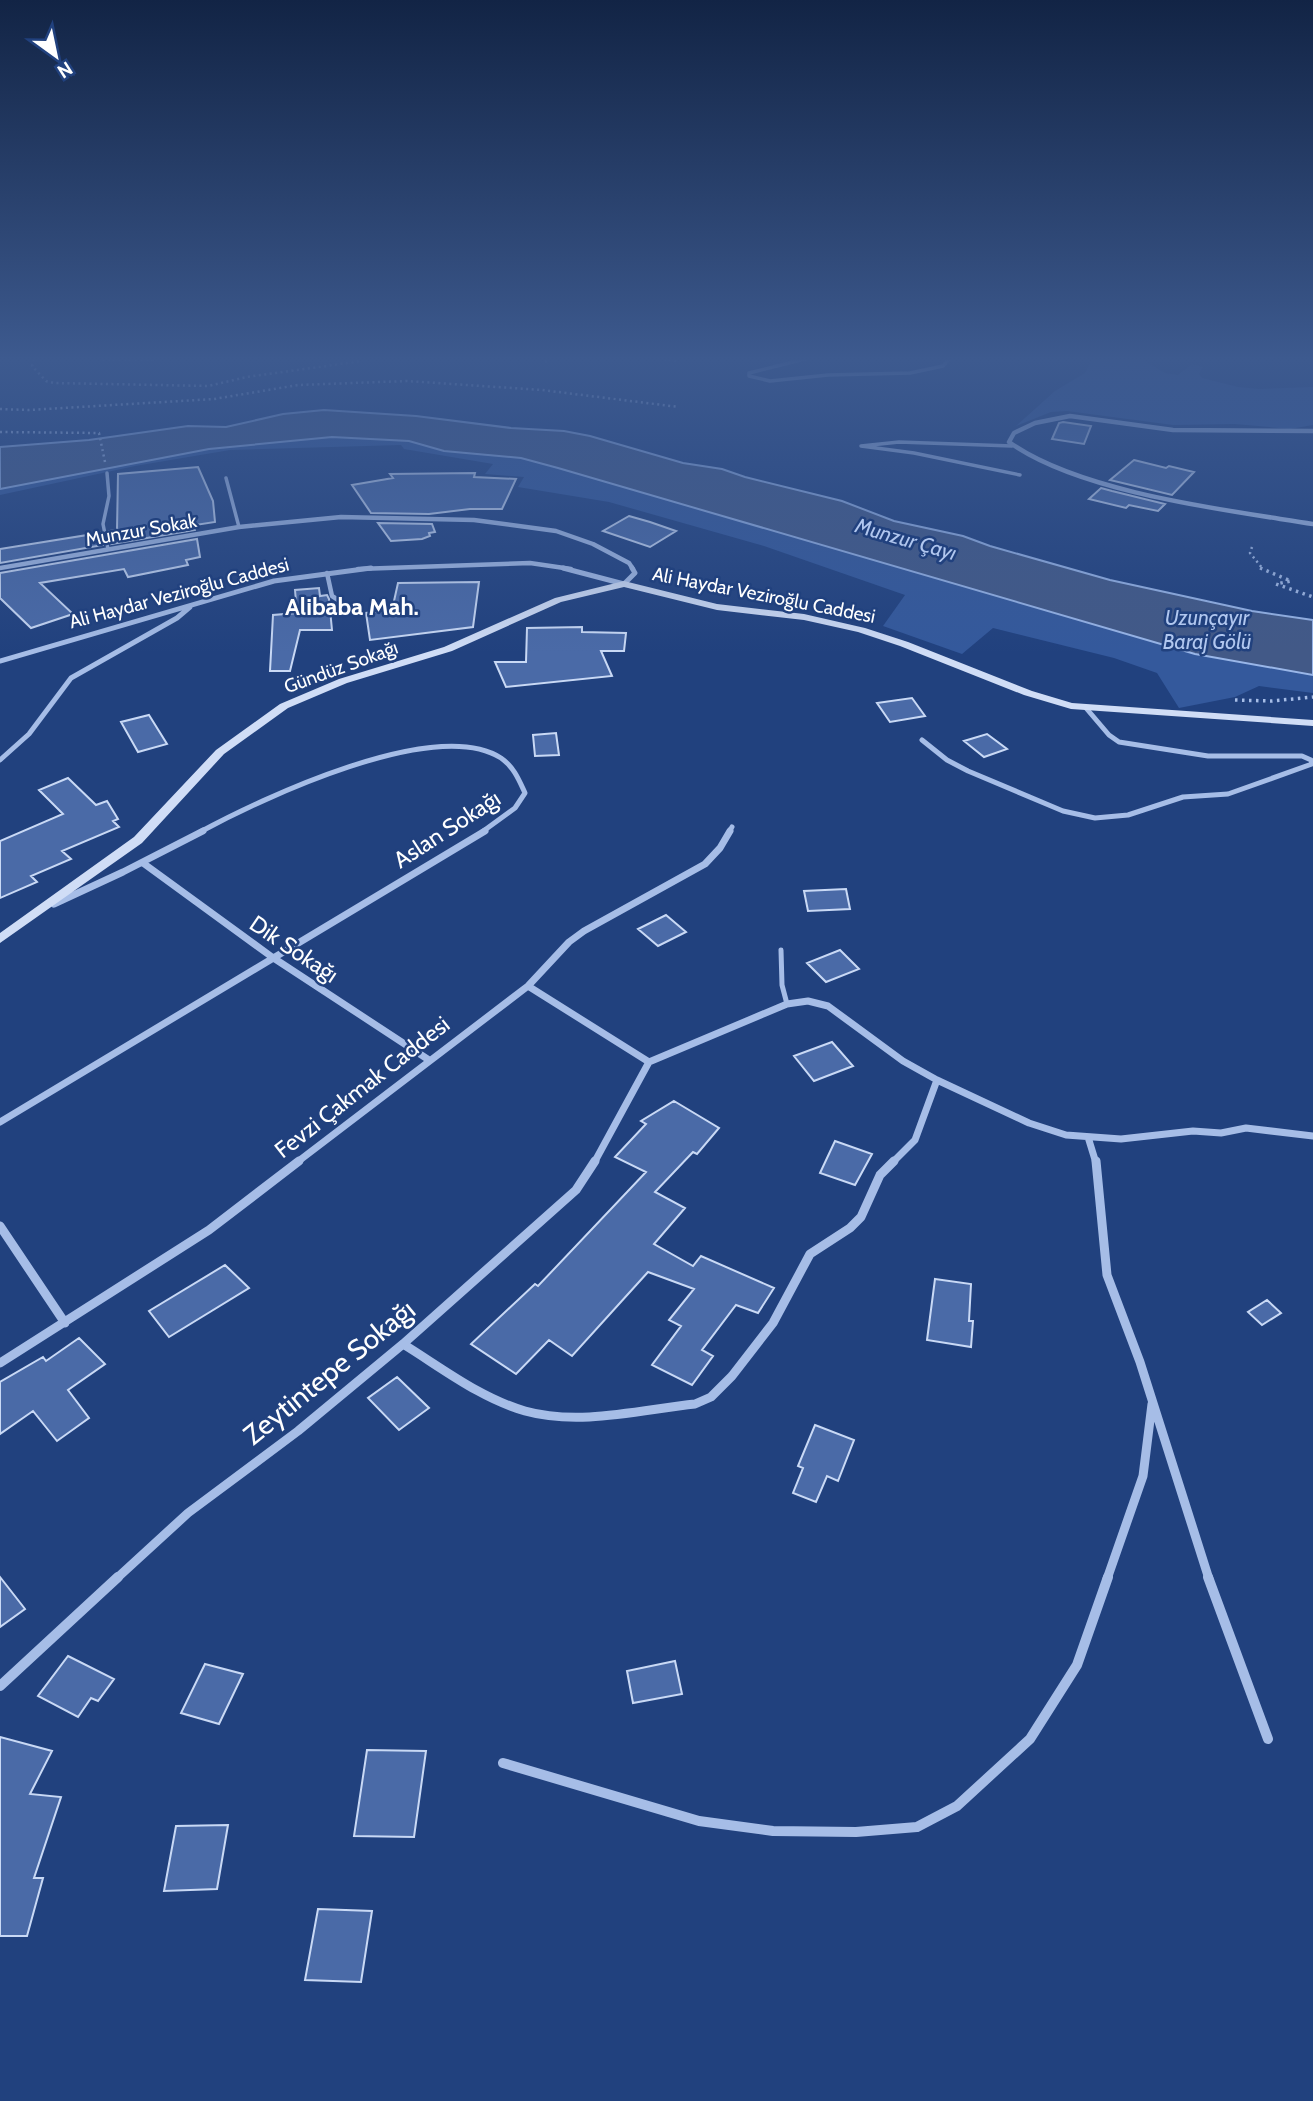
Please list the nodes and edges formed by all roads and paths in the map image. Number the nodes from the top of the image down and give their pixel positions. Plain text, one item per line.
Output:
1 (104, 457) edge
2 (933, 457) edge
3 (1038, 457) edge
4 (107, 473) joint
5 (1020, 475) dead end
6 (226, 478) dead end
7 (1313, 524) edge
8 (239, 527) junction
9 (1252, 547) dead end
10 (108, 549) junction
11 (0, 568) edge
12 (327, 573) junction
13 (624, 584) junction
14 (1313, 597) edge
15 (194, 604) junction
16 (349, 607) dead end
17 (0, 661) edge
18 (1086, 708) junction
19 (1313, 723) edge
20 (922, 740) dead end
21 (0, 760) edge
22 (732, 827) dead end
23 (143, 863) junction
24 (47, 907) junction
25 (0, 939) edge
26 (781, 950) dead end
27 (272, 957) junction
28 (528, 986) junction
29 (787, 1004) junction
30 (429, 1060) junction
31 (649, 1062) junction
32 (937, 1080) junction
33 (0, 1122) edge
34 (1313, 1136) edge
35 (1088, 1137) junction
36 (0, 1226) edge
37 (65, 1323) junction
38 (404, 1344) junction
39 (0, 1363) edge
40 (1152, 1404) junction
41 (0, 1686) edge
42 (1268, 1739) dead end
43 (503, 1763) dead end

1 - 4 path
2 - 5 lane
3 - 7 street
4 - 10 lane
6 - 8 lane
8 - 10 street, Munzur Sokak
8 - 13 street, Munzur Sokak
9 - 14 path
10 - 11 street, Munzur Sokak
12 - 13 street, Ali Haydar Veziroğlu Caddesi
12 - 15 street, Ali Haydar Veziroğlu Caddesi
12 - 16 lane
13 - 18 main road, Ali Haydar Veziroğlu Caddesi
13 - 24 main road, Gündüz Sokağı
15 - 17 street, Ali Haydar Veziroğlu Caddesi
15 - 21 street
18 - 19 main road, Ali Haydar Veziroğlu Caddesi
18 - 20 street
22 - 28 street, Fevzi Çakmak Caddesi
23 - 24 street, Aslan Sokağı
23 - 27 street, Dik Sokağı
23 - 27 street, Aslan Sokağı
24 - 25 main road, Gündüz Sokağı
26 - 29 lane
27 - 30 street, Dik Sokağı
27 - 33 street, Aslan Sokağı
28 - 30 street, Fevzi Çakmak Caddesi
28 - 31 street
29 - 31 street
29 - 32 street
30 - 37 street, Fevzi Çakmak Caddesi
31 - 38 street, Zeytintepe Sokağı
32 - 35 street
32 - 38 street
34 - 35 street
35 - 40 street
36 - 37 street
37 - 39 street, Fevzi Çakmak Caddesi
38 - 41 street, Zeytintepe Sokağı
40 - 42 street
40 - 43 street

